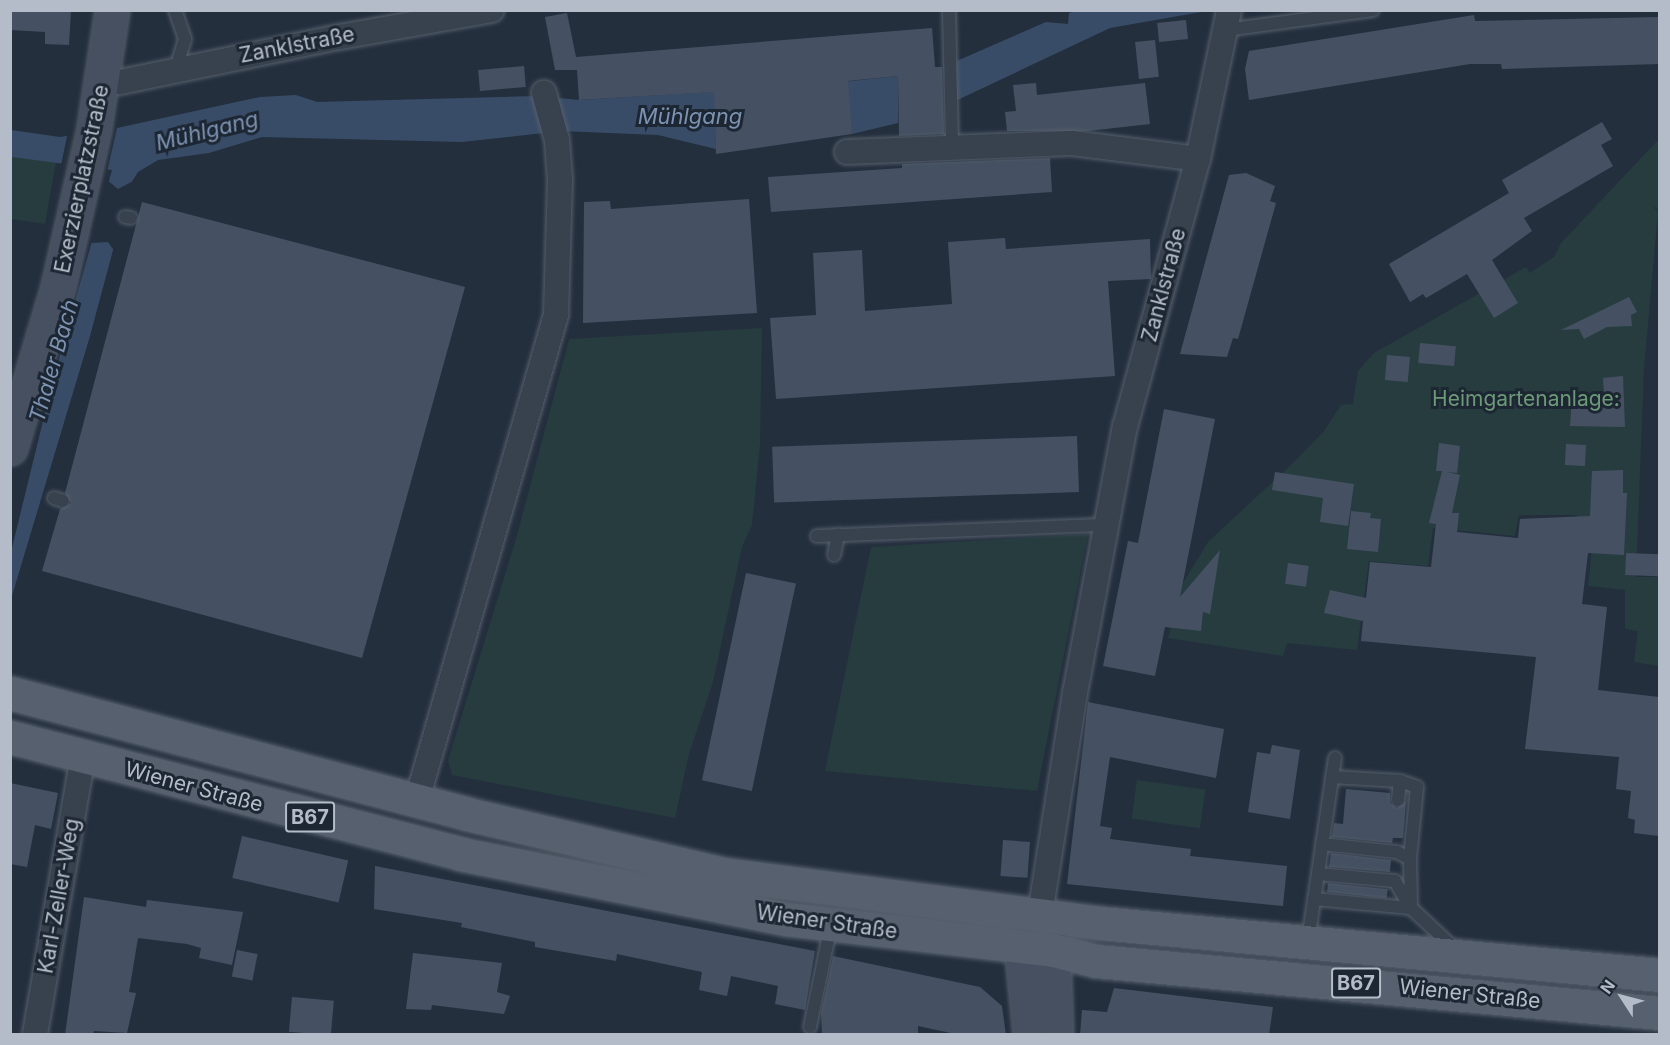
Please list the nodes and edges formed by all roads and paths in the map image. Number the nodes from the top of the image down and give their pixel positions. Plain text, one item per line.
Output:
1 (112, 10) edge
2 (175, 10) edge
3 (492, 10) edge
4 (949, 10) edge
5 (1373, 10) edge
6 (1228, 17) edge
7 (176, 69) junction
8 (103, 78) junction
9 (544, 93) dead end
10 (952, 145) junction
11 (847, 152) dead end
12 (1198, 159) junction
13 (22, 373) edge
14 (10, 448) edge
15 (1108, 525) junction
16 (838, 534) junction
17 (818, 536) dead end
18 (834, 555) dead end
19 (10, 693) edge
20 (10, 736) edge
21 (83, 757) junction
22 (1335, 758) dead end
23 (1332, 777) junction
24 (1400, 781) junction
25 (417, 800) junction
26 (1398, 800) dead end
27 (1397, 838) dead end
28 (1322, 844) junction
29 (1397, 852) junction
30 (1410, 859) junction
31 (1318, 874) junction
32 (1314, 899) junction
33 (1411, 908) junction
34 (1041, 914) junction
35 (832, 925) junction
36 (1308, 942) junction
37 (1037, 948) junction
38 (1462, 957) junction
39 (1659, 975) edge
40 (1659, 1013) edge
41 (810, 1027) dead end
42 (35, 1035) edge
43 (1030, 1035) edge
44 (1056, 1035) edge

1 - 8 street, Exerzierplatzstraße
2 - 7 lane
3 - 7 street, Zanklstraße
4 - 10 lane
5 - 6 lane, Zanklstraße
6 - 12 street, Zanklstraße
7 - 8 street, Zanklstraße
8 - 13 street, Exerzierplatzstraße
9 - 25 street
10 - 11 street
10 - 12 street
12 - 15 street, Zanklstraße
13 - 14 street, Exerzierplatzstraße
15 - 16 lane
15 - 34 street
16 - 17 lane
16 - 18 lane
19 - 25 main road, Wiener Straße / B67
20 - 21 main road, Wiener Straße / B67
21 - 35 main road, Wiener Straße / B67
21 - 42 street, Karl-Zeller-Weg
22 - 23 lane
23 - 24 lane
23 - 28 lane
24 - 26 lane
24 - 30 lane
25 - 34 main road, Wiener Straße / B67
27 - 29 lane
28 - 29 lane
28 - 31 lane
29 - 30 lane
30 - 33 lane
31 - 32 lane
31 - 33 lane
32 - 33 lane
32 - 36 lane
33 - 38 lane
34 - 36 main road, Wiener Straße / B67
34 - 37 street
35 - 37 main road, Wiener Straße / B67
35 - 41 lane
36 - 38 main road, Wiener Straße / B67
37 - 40 main road, Wiener Straße / B67
37 - 43 street
37 - 44 street
38 - 39 main road, Wiener Straße / B67

